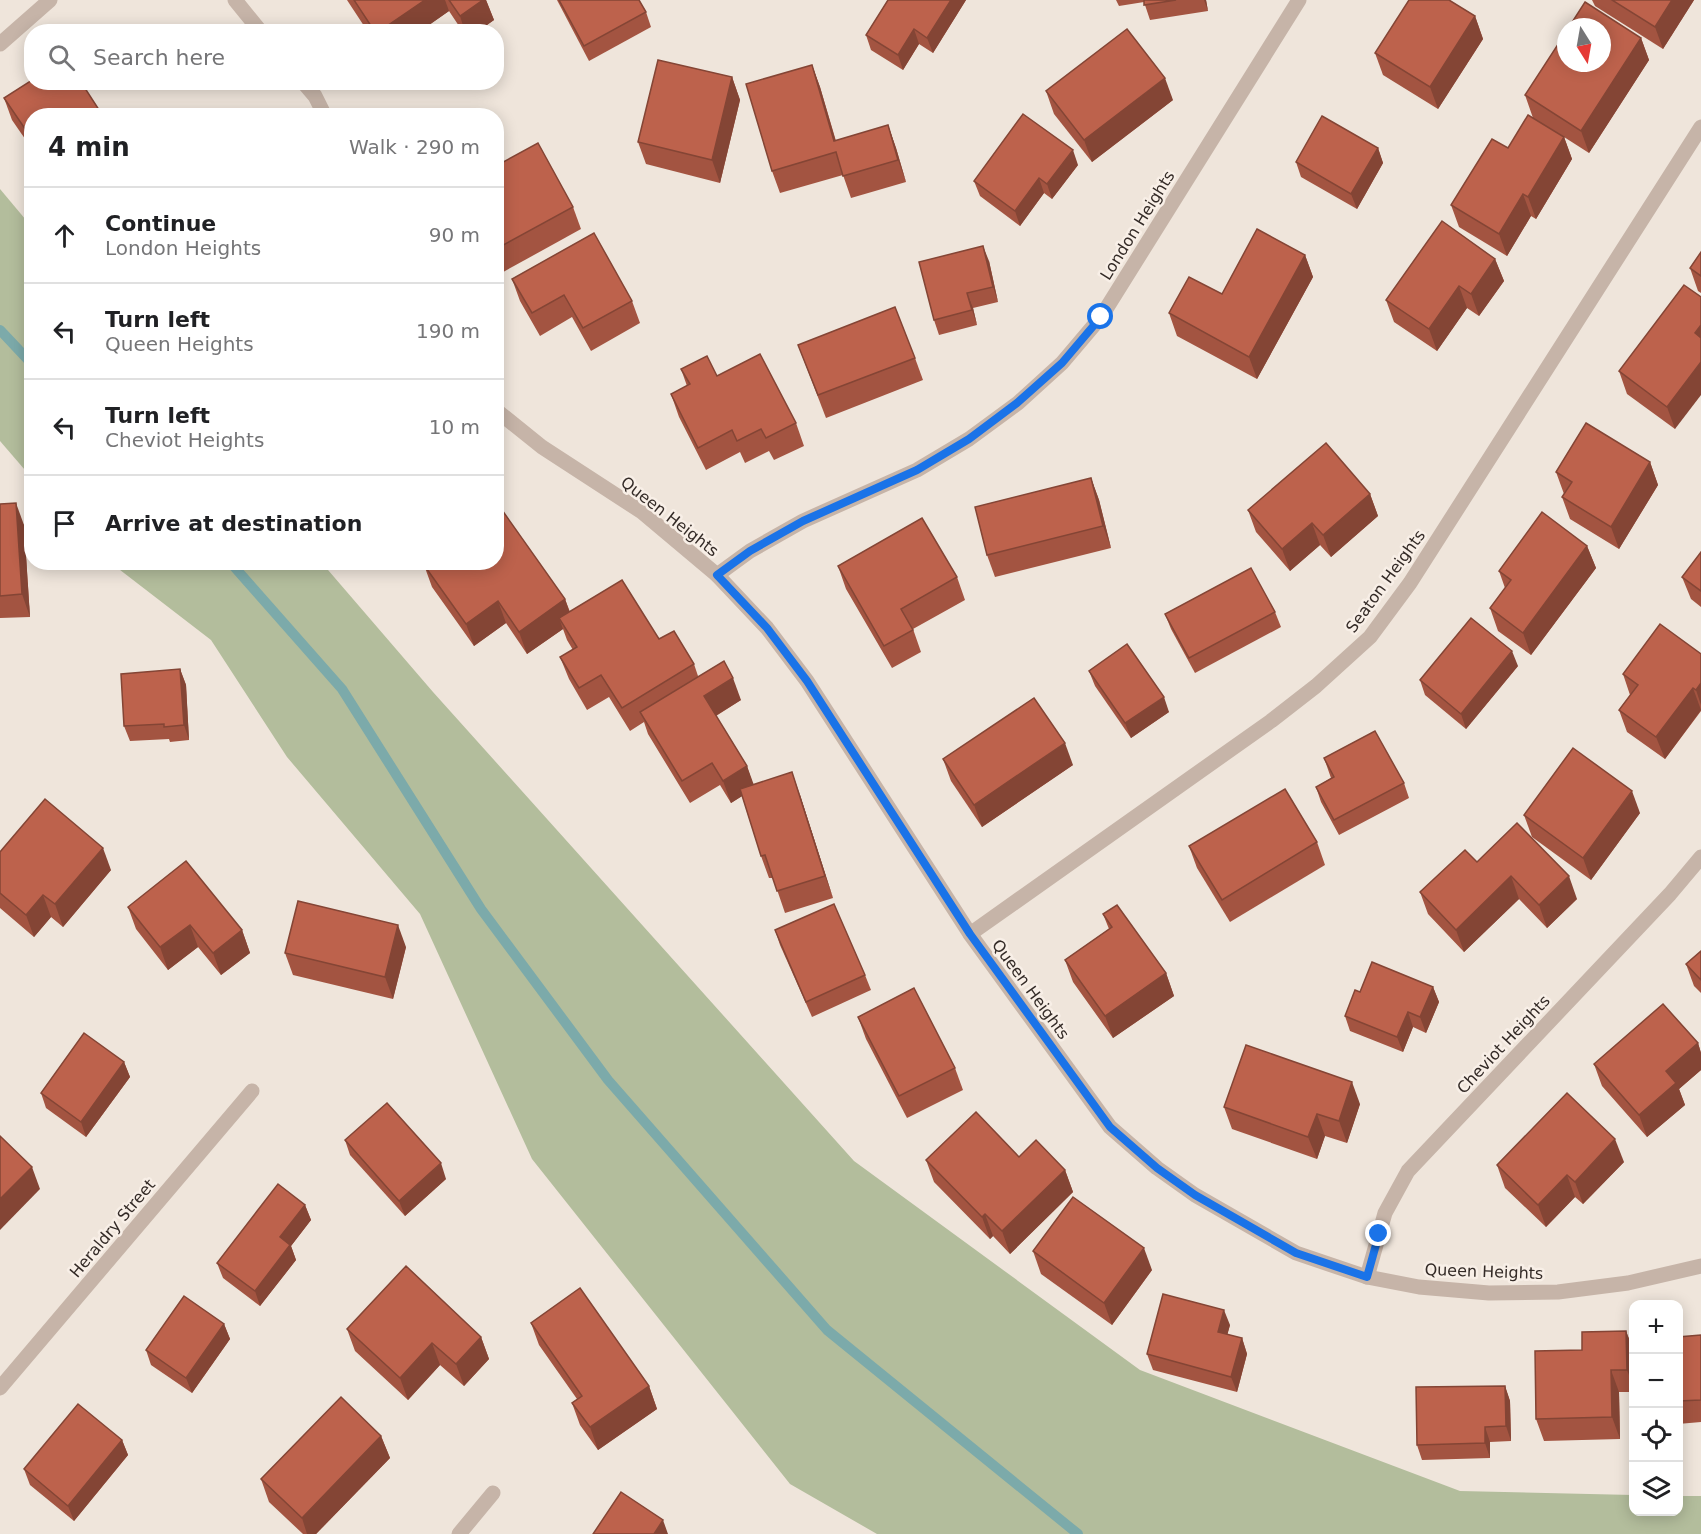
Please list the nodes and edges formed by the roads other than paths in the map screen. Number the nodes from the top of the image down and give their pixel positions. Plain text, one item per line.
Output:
1 (51, 0) edge
2 (235, 0) edge
3 (1299, 0) edge
4 (254, 24) edge
5 (0, 44) edge
6 (310, 90) edge
7 (321, 108) edge
8 (1701, 127) edge
9 (504, 416) edge
10 (717, 575) junction
11 (1701, 857) edge
12 (970, 934) junction
13 (252, 1091) dead end
14 (1701, 1266) edge
15 (1367, 1277) junction
16 (0, 1388) edge
17 (493, 1493) dead end
18 (459, 1534) edge

1 - 5 street
2 - 4 street
3 - 10 street, London Heights
6 - 7 street
8 - 12 street, Seaton Heights
9 - 10 street, Queen Heights
10 - 12 street, Queen Heights
11 - 15 street, Cheviot Heights
12 - 15 street, Queen Heights
13 - 16 street, Heraldry Street
14 - 15 street, Queen Heights
17 - 18 street

